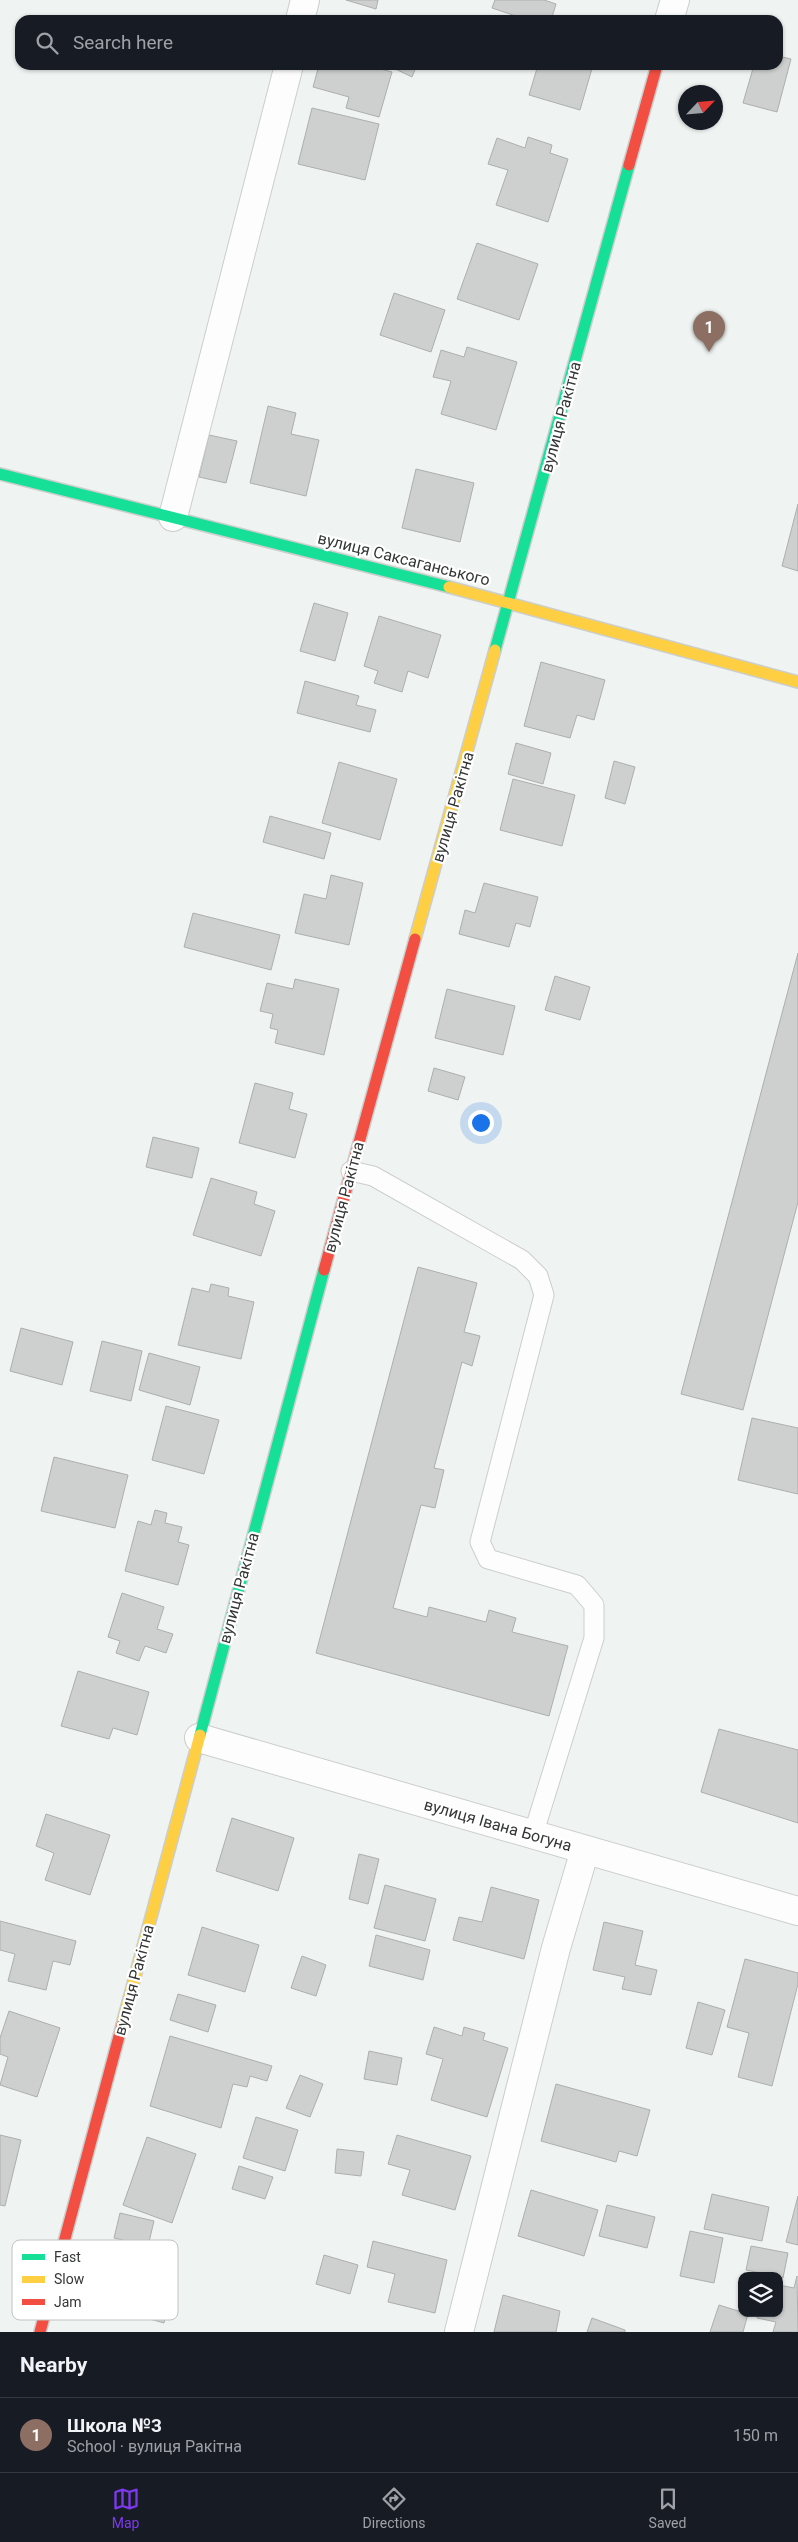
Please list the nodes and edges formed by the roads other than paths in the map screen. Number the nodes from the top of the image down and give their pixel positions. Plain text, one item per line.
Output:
1 (305, 0) edge
2 (675, 0) edge
3 (301, 15) edge
4 (670, 15) edge
5 (288, 70) edge
6 (656, 70) edge
7 (0, 474) edge
8 (173, 517) junction
9 (510, 603) junction
10 (798, 682) edge
11 (351, 1171) junction
12 (199, 1738) junction
13 (533, 1835) junction
14 (585, 1850) junction
15 (798, 1911) edge
16 (65, 2240) edge
17 (458, 2332) edge

1 - 3 street
2 - 4 street
5 - 8 street
6 - 9 street, вулиця Ракітна
7 - 8 street, вулиця Саксаганського
8 - 9 street, вулиця Саксаганського
9 - 10 street, вулиця Саксаганського
9 - 11 street, вулиця Ракітна
11 - 12 street, вулиця Ракітна
11 - 13 lane
12 - 13 street, вулиця Івана Богуна
12 - 16 street, вулиця Ракітна
13 - 14 street, вулиця Івана Богуна
14 - 15 street, вулиця Івана Богуна
14 - 17 street

